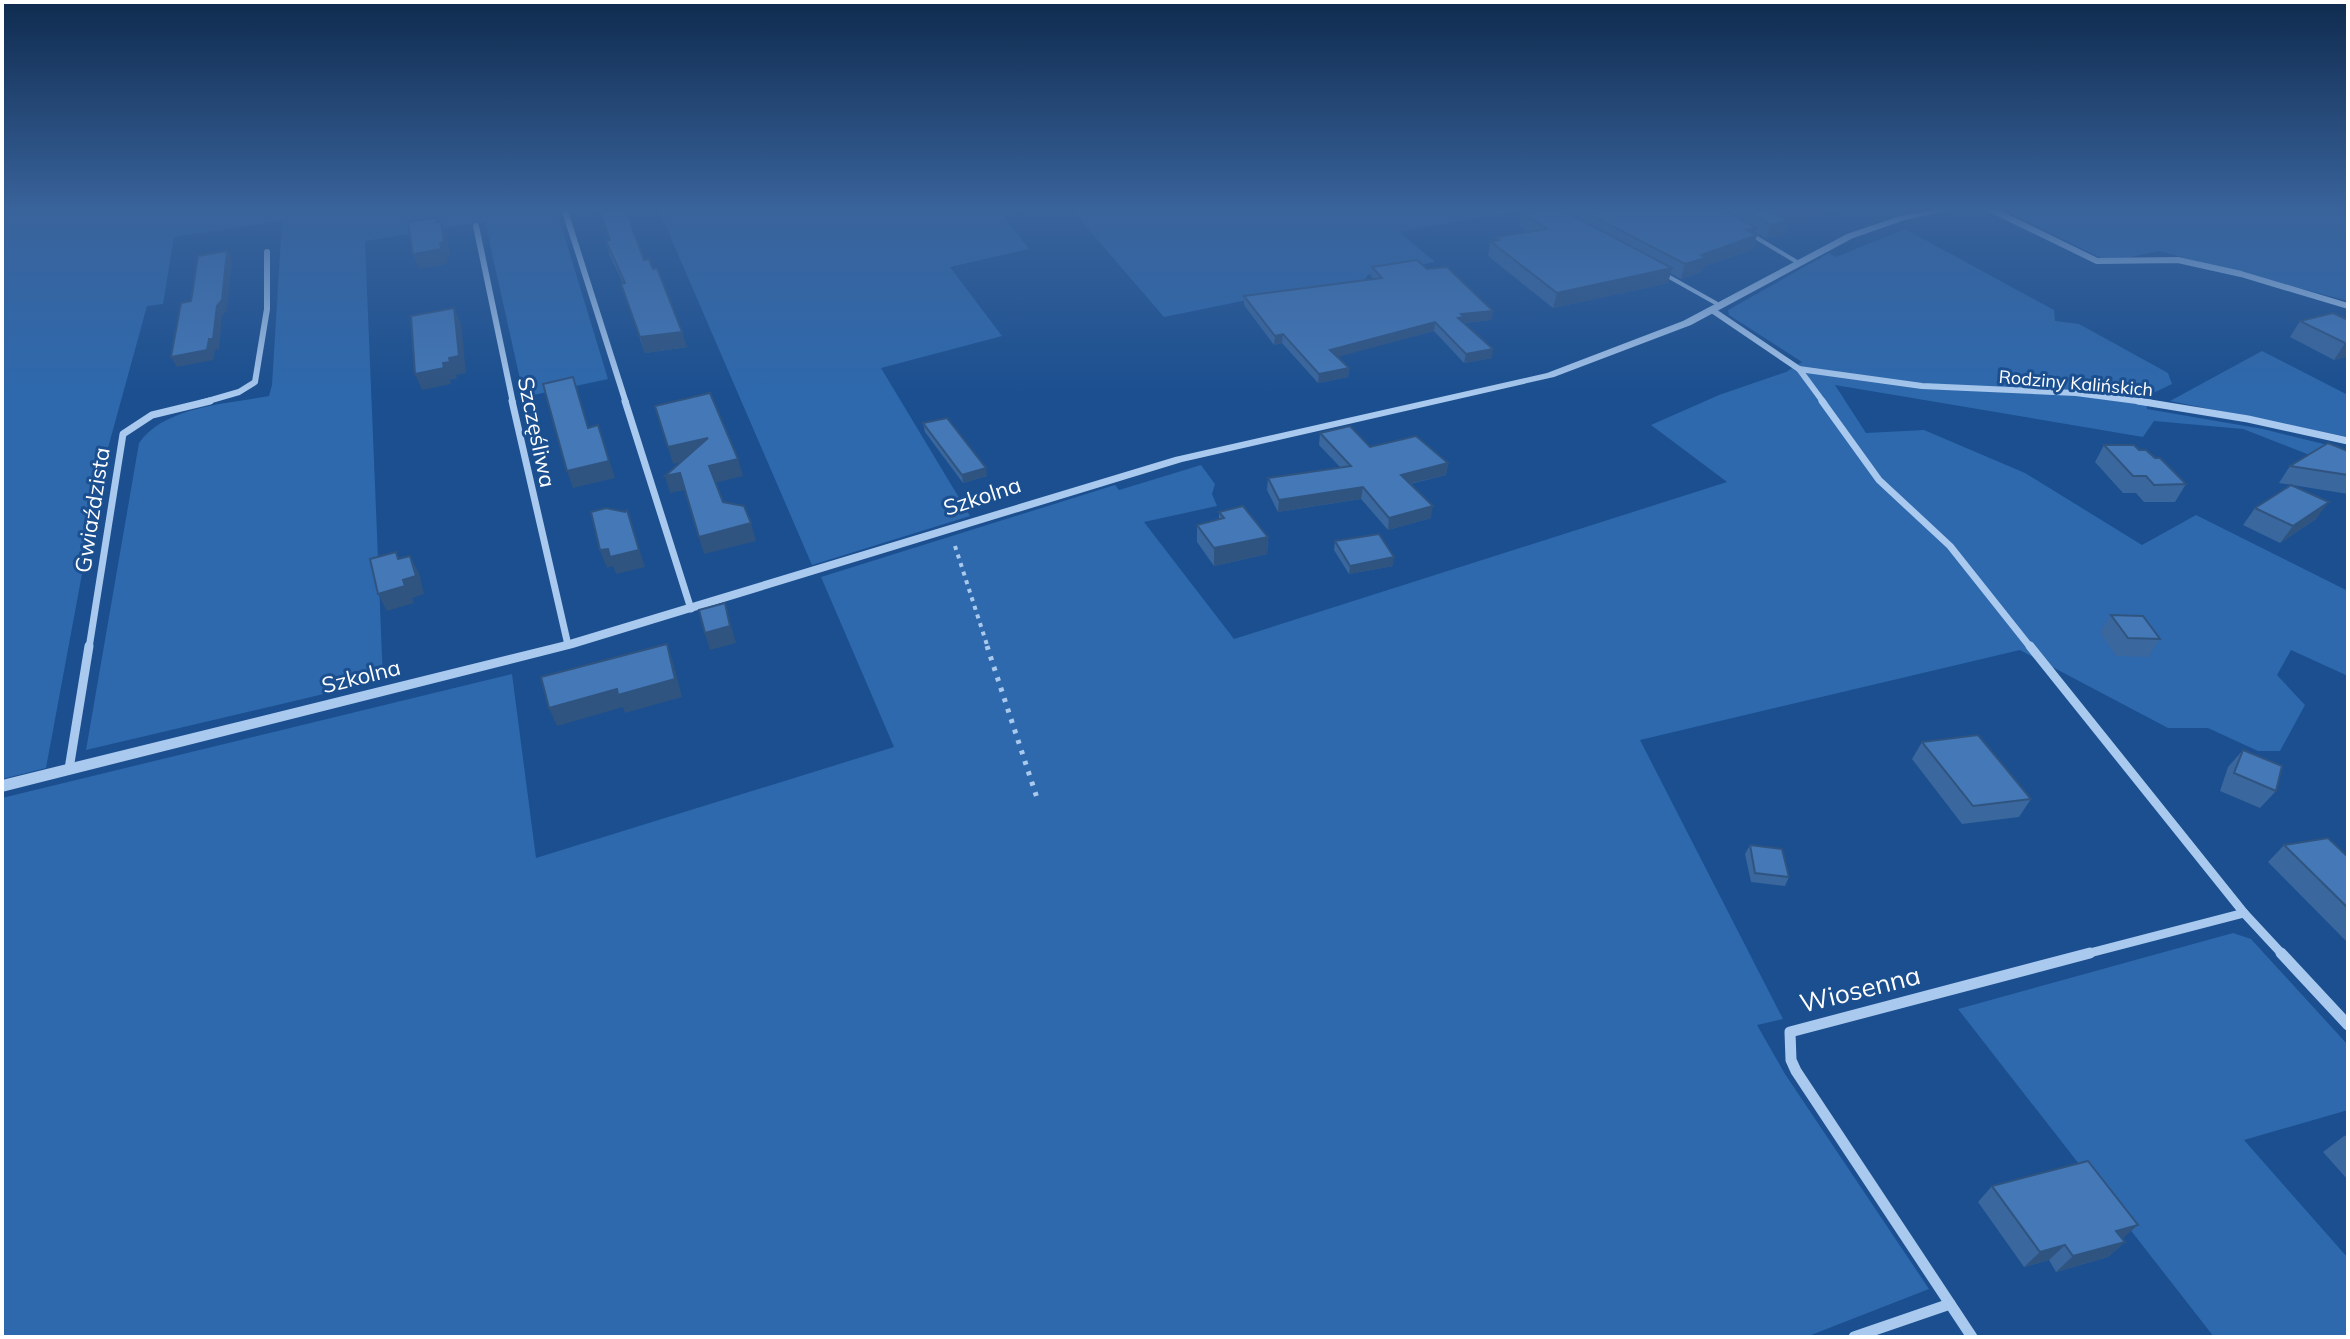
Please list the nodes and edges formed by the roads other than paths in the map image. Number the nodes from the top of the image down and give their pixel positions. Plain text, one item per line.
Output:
1 (267, 270) edge
2 (485, 270) edge
3 (584, 270) edge
4 (1657, 270) edge
5 (1782, 270) edge
6 (2217, 270) edge
7 (2348, 306) edge
8 (1716, 308) junction
9 (1799, 369) junction
10 (2348, 441) edge
11 (691, 609) junction
12 (568, 645) junction
13 (69, 769) junction
14 (2, 786) edge
15 (2244, 913) junction
16 (2348, 1025) edge
17 (1950, 1304) junction
18 (1854, 1337) edge
19 (1972, 1337) edge

1 - 13 street, Gwiaździsta
2 - 12 street, Szczęśliwa
3 - 11 street
4 - 8 lane
5 - 8 street, Szkolna
6 - 7 street
8 - 9 street
8 - 11 street, Szkolna
9 - 10 street, Rodziny Kalińskich
9 - 15 street
11 - 12 street, Szkolna
12 - 13 street, Szkolna
13 - 14 street, Szkolna
15 - 16 street
15 - 17 street, Wiosenna
17 - 18 street
17 - 19 street, Wiosenna

